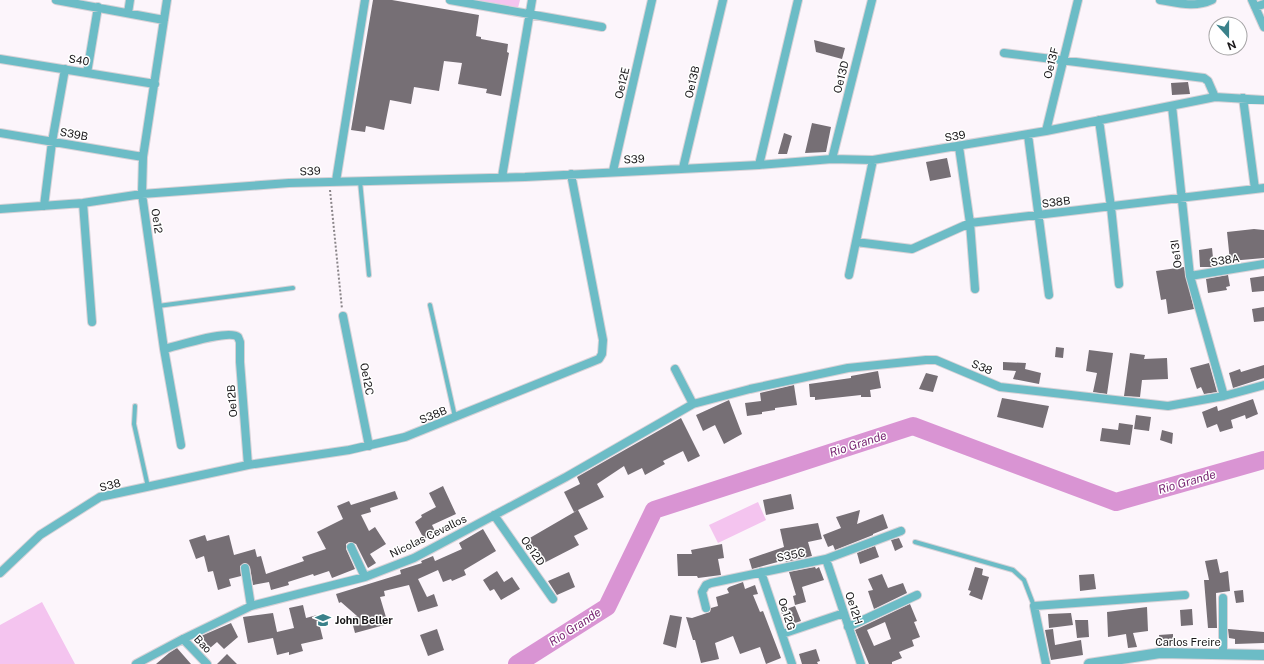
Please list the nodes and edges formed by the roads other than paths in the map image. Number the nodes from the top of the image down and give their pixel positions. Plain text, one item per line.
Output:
1 (56, 0) edge
2 (130, 0) edge
3 (167, 0) edge
4 (365, 0) edge
5 (450, 0) edge
6 (532, 0) edge
7 (652, 0) edge
8 (723, 0) edge
9 (798, 0) edge
10 (872, 0) edge
11 (1078, 0) edge
12 (1160, 0) edge
13 (1212, 0) edge
14 (1253, 4) edge
15 (1264, 4) edge
16 (98, 7) junction
17 (128, 13) junction
18 (530, 14) junction
19 (164, 20) junction
20 (602, 27) dead end
21 (1264, 27) edge
22 (1004, 53) dead end
23 (0, 59) edge
24 (1063, 60) junction
25 (65, 69) junction
26 (88, 73) junction
27 (155, 84) junction
28 (1215, 97) junction
29 (1243, 98) junction
30 (1264, 100) edge
31 (1172, 106) junction
32 (1099, 120) junction
33 (1046, 131) junction
34 (0, 133) edge
35 (1028, 134) junction
36 (52, 142) junction
37 (959, 147) junction
38 (144, 157) junction
39 (832, 159) junction
40 (873, 160) junction
41 (759, 165) junction
42 (683, 168) junction
43 (613, 171) junction
44 (571, 174) junction
45 (502, 177) junction
46 (332, 181) junction
47 (360, 181) junction
48 (1264, 188) edge
49 (1255, 189) junction
50 (142, 194) junction
51 (1180, 198) junction
52 (83, 203) junction
53 (44, 206) junction
54 (1111, 206) junction
55 (0, 209) edge
56 (1040, 215) junction
57 (970, 223) junction
58 (856, 242) junction
59 (1264, 264) edge
60 (369, 275) dead end
61 (849, 276) dead end
62 (1190, 276) junction
63 (1119, 284) dead end
64 (293, 288) dead end
65 (975, 289) dead end
66 (1049, 295) dead end
67 (430, 305) dead end
68 (158, 306) junction
69 (343, 316) road end
70 (92, 322) dead end
71 (164, 349) junction
72 (675, 369) dead end
73 (1264, 385) edge
74 (1224, 396) junction
75 (693, 404) junction
76 (135, 406) dead end
77 (455, 418) junction
78 (181, 445) dead end
79 (369, 446) junction
80 (248, 465) junction
81 (148, 487) junction
82 (494, 515) junction
83 (901, 531) dead end
84 (915, 542) dead end
85 (351, 546) dead end
86 (826, 559) junction
87 (245, 568) dead end
88 (762, 572) junction
89 (0, 573) edge
90 (365, 577) junction
91 (917, 595) dead end
92 (1185, 595) dead end
93 (1224, 598) dead end
94 (553, 599) dead end
95 (251, 606) junction
96 (1034, 606) junction
97 (706, 608) dead end
98 (844, 613) junction
99 (848, 627) junction
100 (782, 634) junction
101 (184, 639) junction
102 (1223, 654) junction
103 (1264, 655) edge
104 (136, 664) edge
105 (207, 664) edge
106 (792, 664) edge
107 (862, 664) edge
108 (1046, 664) edge
109 (1089, 664) edge

1 - 16 street
2 - 17 street
3 - 19 street, Oe12
4 - 46 street
5 - 18 street
6 - 18 street
7 - 43 street, Oe12E
8 - 42 street, Oe13B
9 - 41 street
10 - 39 street, Oe13D
11 - 24 street, Oe13F
12 - 13 street
14 - 15 street
14 - 21 street
16 - 17 street
16 - 26 street
17 - 19 street
18 - 20 street
18 - 45 street
19 - 27 street, Oe12
22 - 24 street
23 - 25 street, S40
24 - 28 street
24 - 33 street, Oe13F
25 - 26 street, S40
25 - 36 street
26 - 27 street, S40
27 - 38 street, Oe12
28 - 29 street, S39
28 - 31 street, S39
29 - 30 street, S39
29 - 49 street
31 - 32 street, S39
31 - 51 street, Oe13I
32 - 33 street, S39
32 - 54 street
33 - 35 street, S39
34 - 36 street, S39B
35 - 37 street, S39
35 - 56 street
36 - 38 street, S39B
36 - 53 street
37 - 40 street, S39
37 - 57 street
38 - 50 street, Oe12
39 - 40 street, S39
39 - 41 street, S39
40 - 58 street
41 - 42 street, S39
42 - 43 street, S39
43 - 44 street, S39
44 - 45 street, S39
44 - 77 street, S38B
45 - 47 street, S39
46 - 47 street, S39
46 - 50 street, S39
47 - 60 lane
48 - 49 street, S38B
49 - 51 street, S38B
50 - 52 street, S39
50 - 68 street, Oe12
51 - 54 street, S38B
51 - 62 street, Oe13I
52 - 53 street, S39
52 - 70 street
53 - 55 street, S39
54 - 56 street, S38B
54 - 63 street
56 - 57 street, S38B
56 - 66 street
57 - 58 street, S38B
57 - 65 street
58 - 61 street
59 - 62 street, S38A
62 - 74 street, Oe13I
64 - 68 lane
67 - 77 lane
68 - 71 street, Oe12
69 - 79 street, Oe12C
71 - 78 street, Oe12
71 - 80 street, Oe12B
72 - 75 street
73 - 74 street, S38
74 - 75 street, S38
75 - 82 street, Nicolas Cevallos
76 - 81 lane
77 - 79 street, S38B
79 - 80 street, S38B
80 - 81 street, S38
81 - 89 street, S38
82 - 90 street, Nicolas Cevallos
82 - 94 street, Oe12D
83 - 86 street, S35C
84 - 96 lane
85 - 90 street
86 - 88 street, S35C
86 - 98 street, Oe12H
87 - 95 street
88 - 97 street, S35C
88 - 100 street, Oe12G
90 - 95 street, Nicolas Cevallos
91 - 99 street
92 - 96 street
93 - 102 street
95 - 101 street, Nicolas Cevallos
96 - 108 street
98 - 99 street, Oe12H
98 - 100 street
99 - 107 street, Oe12H
100 - 106 street, Oe12G
101 - 104 street, Nicolas Cevallos
101 - 105 street, Bao
102 - 103 street, Carlos Freire
102 - 109 street, Carlos Freire

